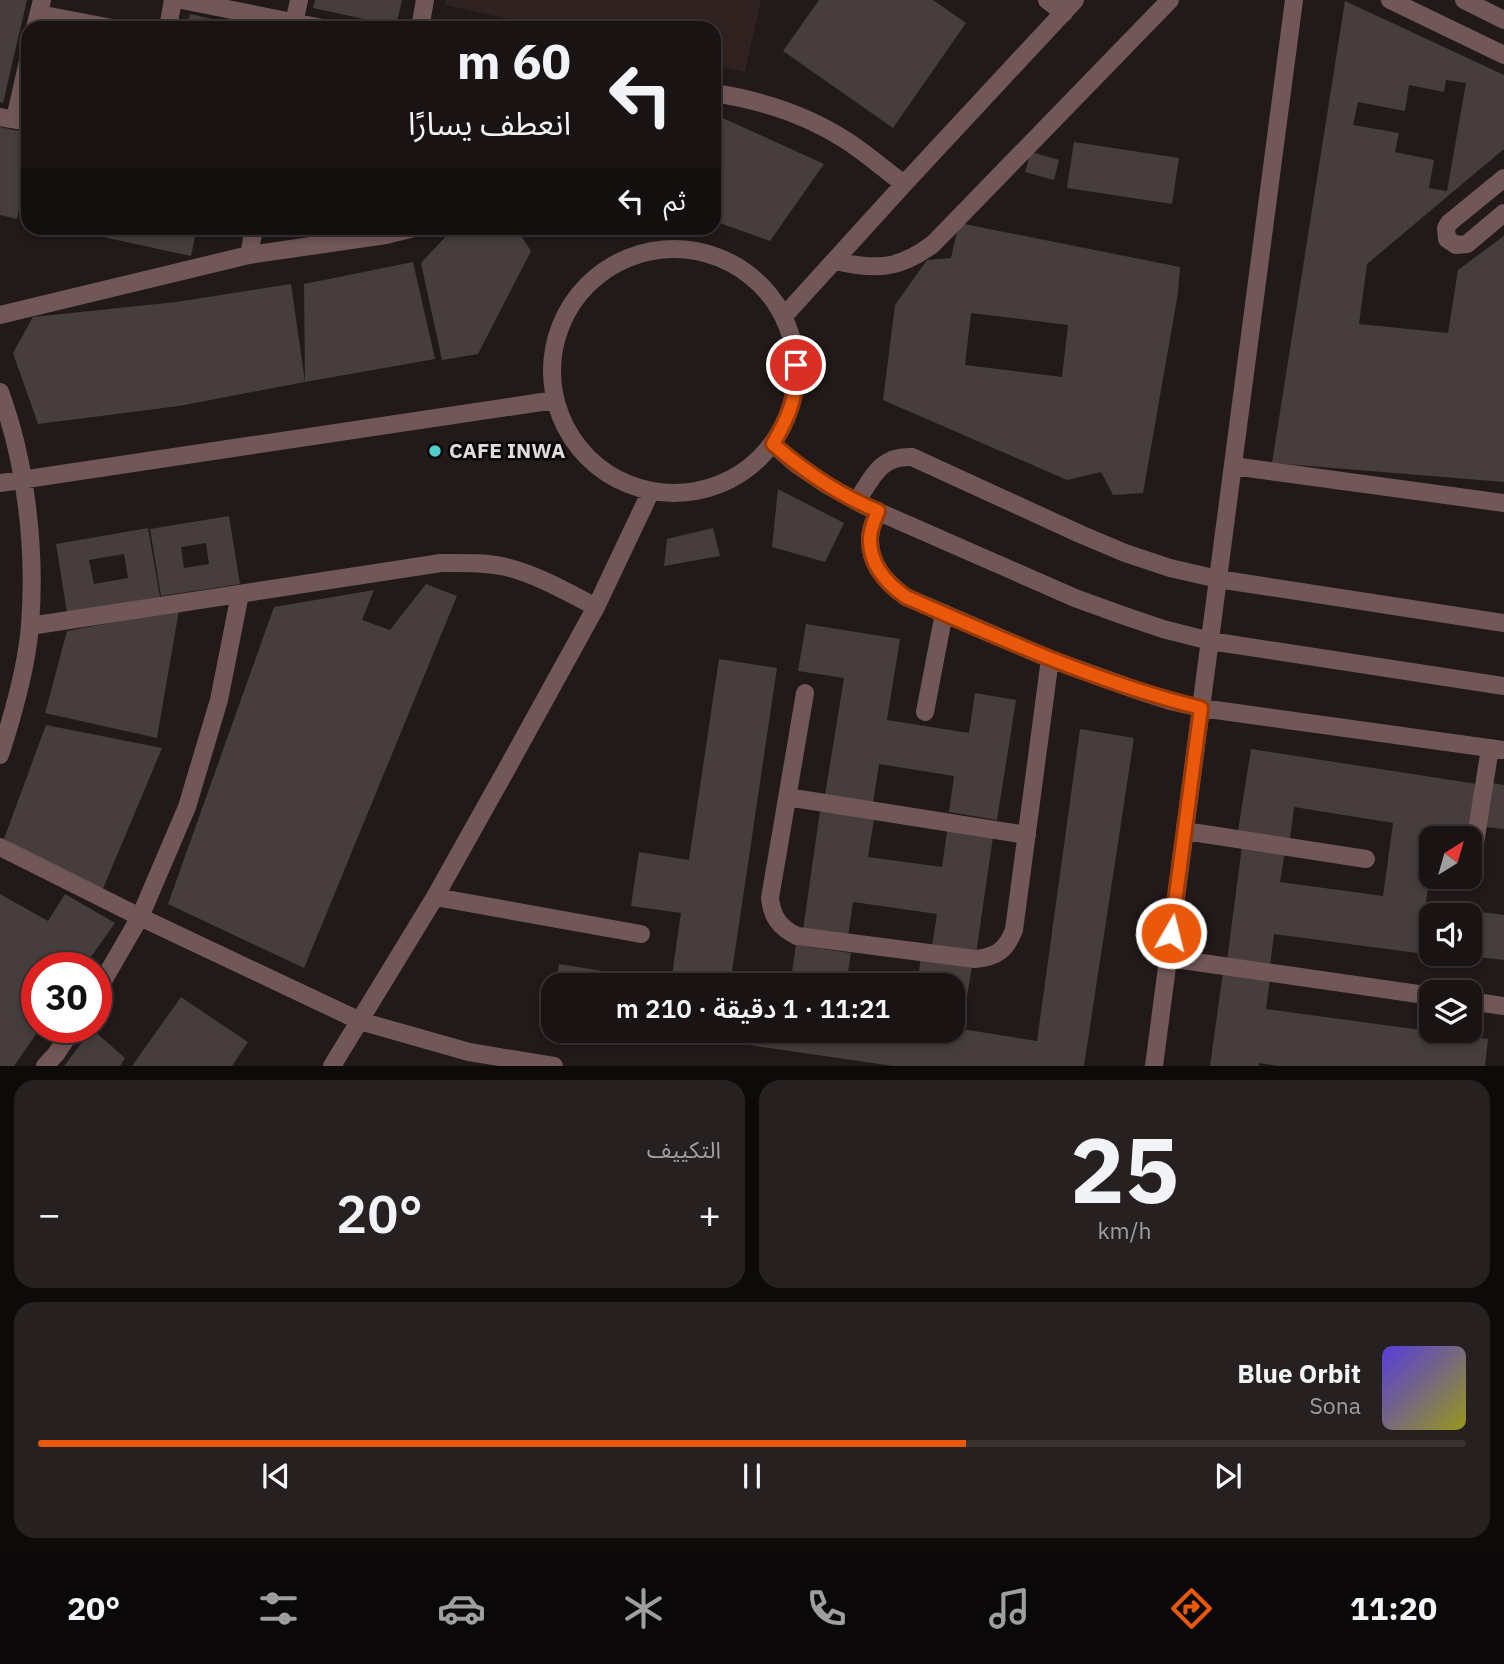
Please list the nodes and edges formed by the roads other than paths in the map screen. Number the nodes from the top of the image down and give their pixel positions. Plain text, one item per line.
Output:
1 (173, 0) edge
2 (182, 0) edge
3 (299, 0) edge
4 (425, 0) edge
5 (1047, 0) edge
6 (1170, 0) edge
7 (1294, 0) edge
8 (1391, 0) edge
9 (1464, 0) edge
10 (1069, 6) edge
11 (39, 14) edge
12 (1504, 20) edge
13 (76, 21) edge
14 (169, 21) edge
15 (276, 21) edge
16 (295, 21) edge
17 (422, 21) edge
18 (1504, 55) edge
19 (21, 90) edge
20 (721, 94) edge
21 (14, 119) edge
22 (1504, 178) edge
23 (904, 184) junction
24 (1504, 213) edge
25 (253, 235) edge
26 (364, 235) edge
27 (249, 255) junction
28 (835, 261) junction
29 (0, 315) edge
30 (784, 316) junction
31 (0, 392) edge
32 (555, 400) junction
33 (773, 444) junction
34 (1233, 466) junction
35 (24, 480) junction
36 (0, 483) edge
37 (651, 491) junction
38 (857, 501) junction
39 (1504, 503) edge
40 (878, 511) junction
41 (1218, 579) junction
42 (240, 594) junction
43 (596, 607) junction
44 (944, 613) junction
45 (1504, 623) edge
46 (30, 626) junction
47 (1210, 641) junction
48 (1051, 659) junction
49 (1504, 687) edge
50 (805, 693) dead end
51 (1201, 708) junction
52 (925, 712) dead end
53 (1497, 749) edge
54 (0, 755) edge
55 (787, 797) junction
56 (1481, 826) edge
57 (1185, 831) junction
58 (1027, 835) junction
59 (0, 847) edge
60 (1366, 859) dead end
61 (435, 897) junction
62 (140, 917) junction
63 (641, 934) dead end
64 (1168, 958) junction
65 (112, 965) edge
66 (1419, 994) edge
67 (1482, 1003) edge
68 (1504, 1006) edge
69 (360, 1021) junction
70 (63, 1043) edge
71 (469, 1059) edge
72 (45, 1066) edge
73 (332, 1066) edge
74 (554, 1066) edge
75 (1154, 1066) edge

1 - 14 street
2 - 15 street
3 - 16 street
4 - 17 street
5 - 10 street
6 - 28 street
7 - 34 street
8 - 18 street
9 - 12 street
10 - 23 street
11 - 13 street
19 - 21 street
20 - 23 street
22 - 24 street
23 - 28 street
25 - 27 street
26 - 27 street
27 - 29 street
28 - 30 street
30 - 32 street
30 - 33 street
31 - 35 street
32 - 35 street
32 - 37 street
33 - 37 street
33 - 38 street
34 - 39 street
34 - 41 street
35 - 36 street
35 - 46 street
37 - 43 street
38 - 40 street
38 - 41 street
40 - 44 street
40 - 47 street
41 - 45 street
41 - 47 street
42 - 43 street
42 - 46 street
42 - 62 street
43 - 61 street
44 - 48 street
44 - 52 street
46 - 54 street
47 - 49 street
47 - 51 street
48 - 51 street
48 - 58 street
50 - 55 street
51 - 53 street
51 - 57 street
53 - 56 street
55 - 58 street
55 - 58 street
57 - 60 street
57 - 64 street
59 - 62 street
61 - 63 street
61 - 69 street
62 - 65 street
62 - 69 street
64 - 66 street
64 - 75 street
67 - 68 street
69 - 71 street
69 - 73 street
70 - 72 street
71 - 74 street

